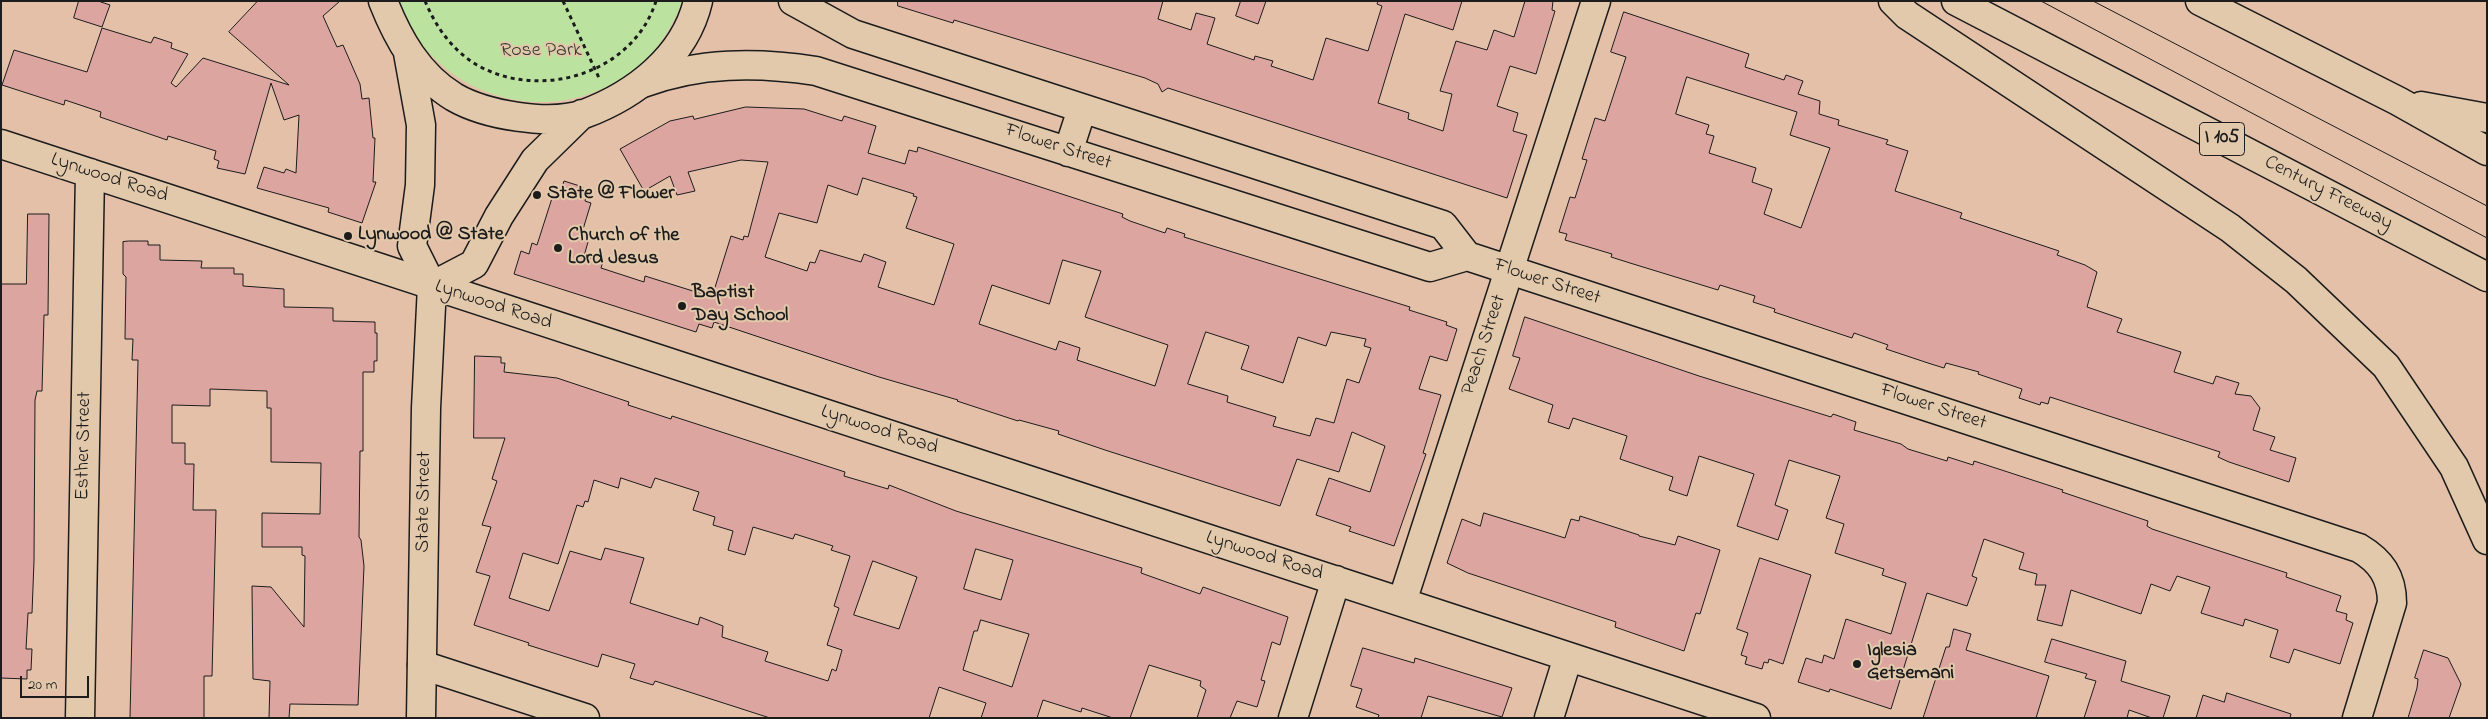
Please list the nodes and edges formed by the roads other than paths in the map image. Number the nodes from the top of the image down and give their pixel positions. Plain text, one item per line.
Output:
1 (383, 1) edge
2 (698, 1) edge
3 (793, 1) edge
4 (1596, 1) edge
5 (1893, 1) edge
6 (1956, 1) edge
7 (2200, 1) edge
8 (408, 53) junction
9 (643, 83) junction
10 (2398, 101) junction
11 (1082, 109) junction
12 (582, 114) junction
13 (2487, 118) edge
14 (1, 144) edge
15 (2487, 151) edge
16 (1068, 152) junction
17 (90, 173) junction
18 (1467, 256) junction
19 (1509, 270) junction
20 (2487, 277) edge
21 (432, 286) junction
22 (2487, 540) edge
23 (1336, 580) junction
24 (1402, 602) junction
25 (1568, 657) junction
26 (422, 665) junction
27 (80, 718) edge
28 (421, 718) edge
29 (585, 718) edge
30 (1292, 718) edge
31 (1549, 718) edge
32 (1756, 718) edge
33 (2357, 718) edge

1 - 8 main road
2 - 9 main road
3 - 11 main road, Flower Street
4 - 19 main road, Peach Street
5 - 22 main road
6 - 20 main road, Century Freeway / I 105
7 - 10 main road
8 - 12 main road
8 - 21 main road, State Street
9 - 12 main road
9 - 16 main road, Flower Street
10 - 13 main road
10 - 15 main road
11 - 16 main road
11 - 18 main road, Flower Street
12 - 21 main road
14 - 17 main road, Lynwood Road
16 - 18 main road, Flower Street
17 - 21 main road, Lynwood Road
17 - 27 main road, Esther Street
18 - 19 main road, Flower Street
19 - 24 main road, Peach Street
19 - 33 main road, Flower Street
21 - 23 main road, Lynwood Road
21 - 26 main road, State Street
23 - 24 main road, Lynwood Road
23 - 30 main road
24 - 25 main road, Lynwood Road
25 - 31 main road
25 - 32 main road, Lynwood Road
26 - 28 main road, State Street
26 - 29 main road

